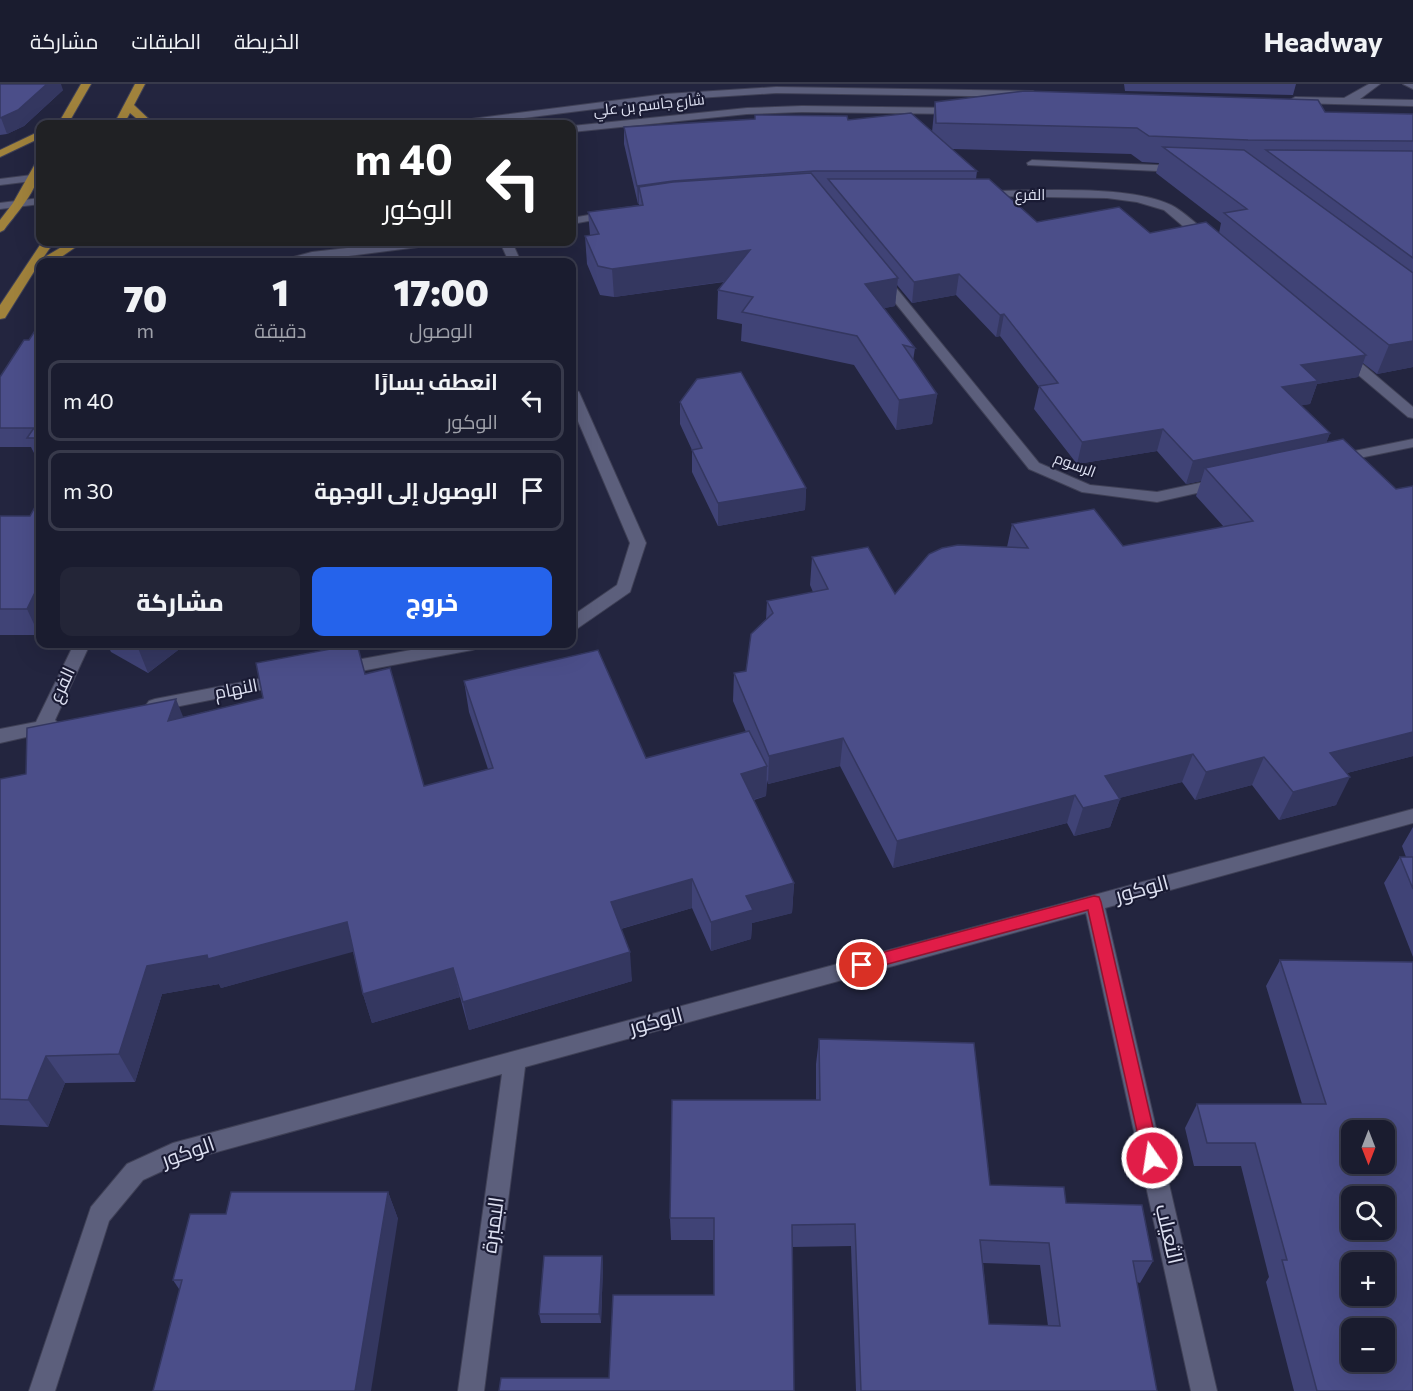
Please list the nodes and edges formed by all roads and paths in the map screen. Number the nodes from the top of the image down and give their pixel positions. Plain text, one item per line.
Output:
1 (86, 84) edge
2 (140, 84) edge
3 (1375, 84) edge
4 (1408, 84) edge
5 (1413, 86) edge
6 (1048, 94) edge
7 (1285, 100) edge
8 (1345, 101) junction
9 (1413, 103) edge
10 (129, 106) junction
11 (974, 111) edge
12 (64, 120) edge
13 (121, 120) edge
14 (145, 120) edge
15 (488, 120) edge
16 (576, 129) edge
17 (36, 136) edge
18 (0, 154) edge
19 (1032, 163) dead end
20 (1194, 169) edge
21 (36, 177) edge
22 (36, 178) edge
23 (0, 182) edge
24 (966, 194) edge
25 (36, 202) edge
26 (18, 204) junction
27 (0, 206) edge
28 (628, 211) edge
29 (576, 220) edge
30 (0, 228) edge
31 (71, 246) edge
32 (393, 246) edge
33 (1214, 246) edge
34 (52, 258) edge
35 (305, 258) edge
36 (36, 260) edge
37 (872, 266) edge
38 (36, 269) edge
39 (24, 279) junction
40 (0, 315) edge
41 (1332, 345) edge
42 (576, 401) edge
43 (1413, 414) edge
44 (1413, 443) edge
45 (1320, 462) edge
46 (1239, 479) edge
47 (576, 621) edge
48 (80, 648) edge
49 (451, 648) edge
50 (321, 673) edge
51 (298, 677) edge
52 (135, 709) edge
53 (66, 722) edge
54 (43, 726) junction
55 (0, 736) edge
56 (1413, 816) edge
57 (1094, 902) junction
58 (515, 1059) junction
59 (42, 1391) edge
60 (471, 1391) edge
61 (1204, 1391) edge

1 - 12 main road
2 - 10 main road
3 - 8 street
4 - 5 street
6 - 15 street, شارع جاسم بن علي
7 - 8 street
8 - 9 street
10 - 13 main road
10 - 14 main road
11 - 16 street, شارع جاسم بن علي
17 - 18 main road
19 - 20 street
21 - 23 street
22 - 26 main road
24 - 33 street, الفرع
25 - 26 street
26 - 27 street
26 - 30 main road
28 - 29 street
31 - 34 main road
32 - 35 street
36 - 39 main road
37 - 46 street, الرسوم
38 - 39 main road
39 - 40 main road
41 - 43 street
42 - 47 street
44 - 45 street
48 - 54 street, الفرع
49 - 50 street
51 - 52 street, النهام
53 - 54 street
54 - 55 street
56 - 57 street, الوكور
57 - 58 street, الوكور
57 - 61 street, الثعيلب
58 - 59 street, الوكور
58 - 60 street, البمبرة

